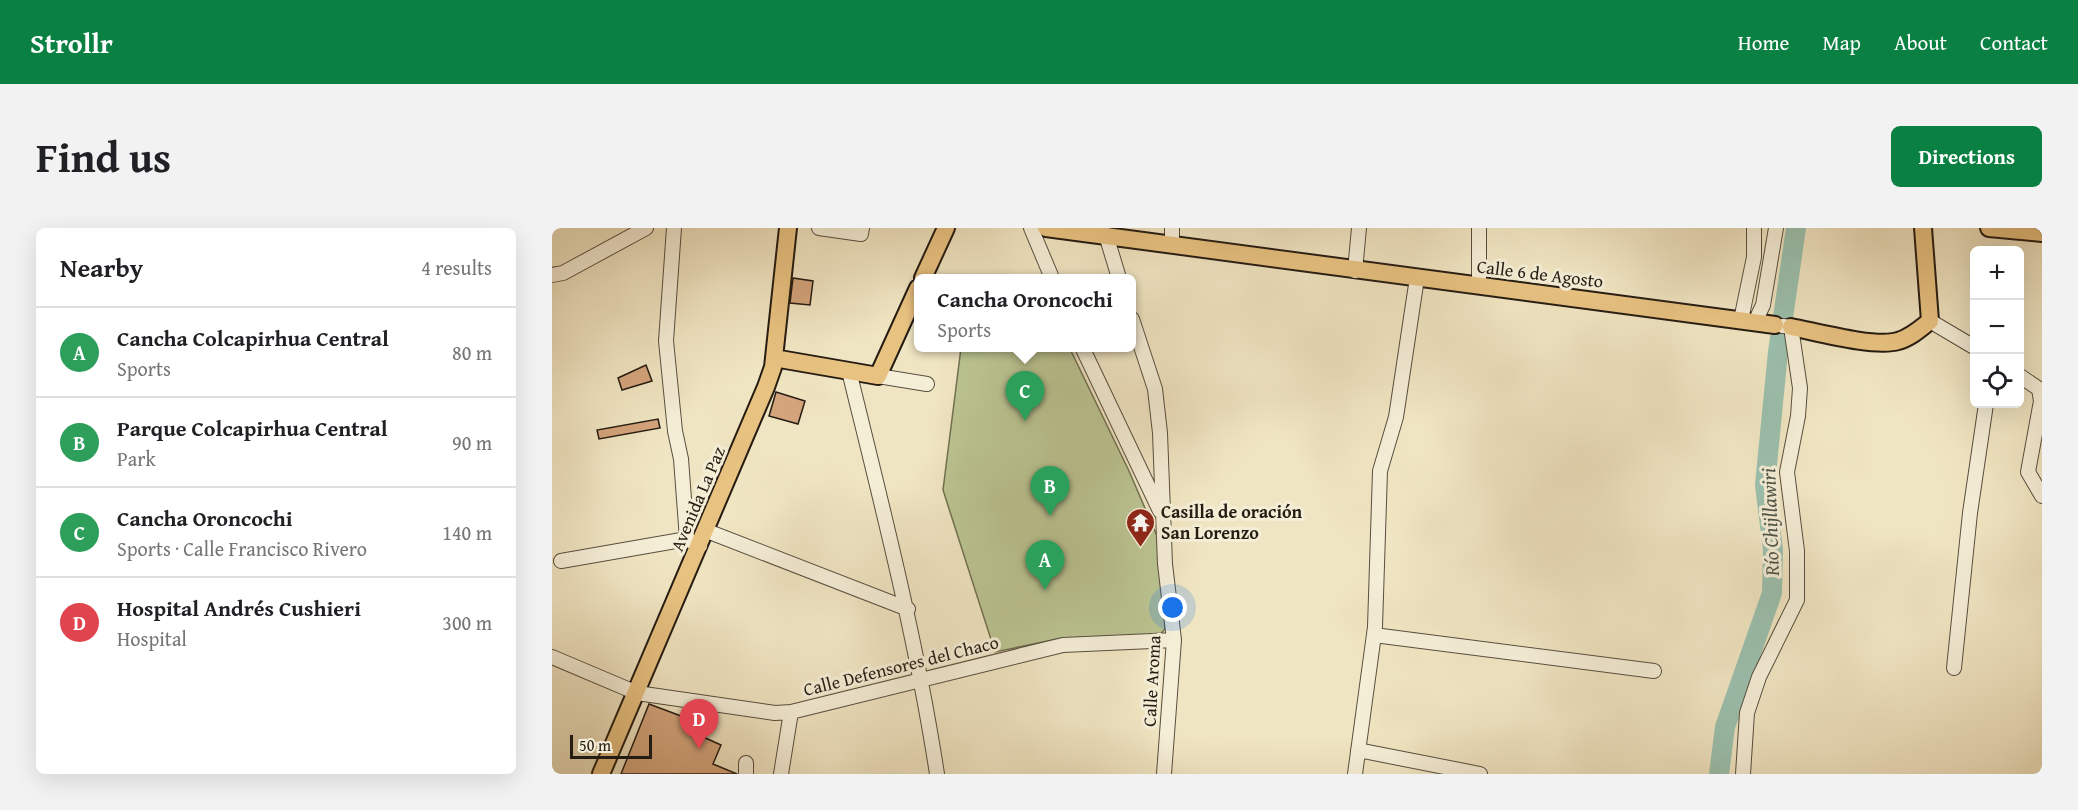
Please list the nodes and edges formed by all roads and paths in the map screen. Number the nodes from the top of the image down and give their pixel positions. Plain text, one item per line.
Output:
1 (646, 228) edge
2 (674, 228) edge
3 (788, 228) edge
4 (819, 228) edge
5 (862, 228) edge
6 (946, 228) edge
7 (1031, 228) edge
8 (1046, 228) edge
9 (1359, 228) edge
10 (1479, 228) edge
11 (1754, 228) edge
12 (1776, 228) edge
13 (1923, 228) edge
14 (1989, 228) edge
15 (2042, 232) edge
16 (1106, 235) junction
17 (1172, 235) edge
18 (1355, 271) junction
19 (925, 274) edge
20 (1050, 274) edge
21 (1118, 274) edge
22 (552, 276) edge
23 (1417, 278) junction
24 (1479, 286) junction
25 (914, 297) edge
26 (1748, 321) junction
27 (1929, 321) junction
28 (1784, 326) junction
29 (1136, 334) edge
30 (1970, 345) edge
31 (1084, 352) edge
32 (774, 358) junction
33 (849, 371) junction
34 (878, 376) junction
35 (2024, 379) edge
36 (927, 384) dead end
37 (2041, 400) edge
38 (1985, 408) edge
39 (2042, 496) edge
40 (1163, 518) junction
41 (698, 539) junction
42 (561, 561) dead end
43 (908, 609) junction
44 (1374, 635) junction
45 (1174, 640) junction
46 (552, 657) edge
47 (1954, 668) dead end
48 (1654, 671) dead end
49 (923, 679) junction
50 (637, 693) junction
51 (791, 712) junction
52 (1358, 750) junction
53 (601, 774) edge
54 (781, 774) edge
55 (937, 774) edge
56 (1164, 774) edge
57 (1355, 774) edge
58 (1480, 774) edge
59 (1743, 774) edge

1 - 22 street
2 - 41 street
3 - 32 main road, Avenida La Paz
4 - 5 street
6 - 19 main road
7 - 20 street
8 - 16 main road, Calle 6 de Agosto
9 - 18 street
10 - 24 street
11 - 26 street
12 - 26 street
13 - 27 main road
14 - 15 main road
16 - 17 main road, Calle 6 de Agosto
16 - 21 street
17 - 18 main road, Calle 6 de Agosto
18 - 23 main road, Calle 6 de Agosto
23 - 24 main road, Calle 6 de Agosto
23 - 44 street
24 - 26 main road, Calle 6 de Agosto
25 - 34 main road
26 - 28 main road, Calle 6 de Agosto
27 - 28 main road, Calle 6 de Agosto
27 - 30 street
28 - 59 street
29 - 40 street, Calle Aroma
31 - 40 street
32 - 33 main road
32 - 41 main road, Avenida La Paz
33 - 34 main road
33 - 43 street
34 - 36 street
35 - 37 street
37 - 39 street
38 - 47 street
40 - 45 street, Calle Aroma
41 - 42 street
41 - 43 street
41 - 50 main road, Avenida La Paz
43 - 49 street
44 - 48 street
44 - 52 street
45 - 49 street, Calle Defensores del Chaco
45 - 56 street, Calle Aroma
46 - 50 street, Calle Defensores del Chaco
49 - 51 street, Calle Defensores del Chaco
49 - 55 street
50 - 51 street, Calle Defensores del Chaco
50 - 53 main road, Avenida La Paz
51 - 54 street
52 - 57 street
52 - 58 street

